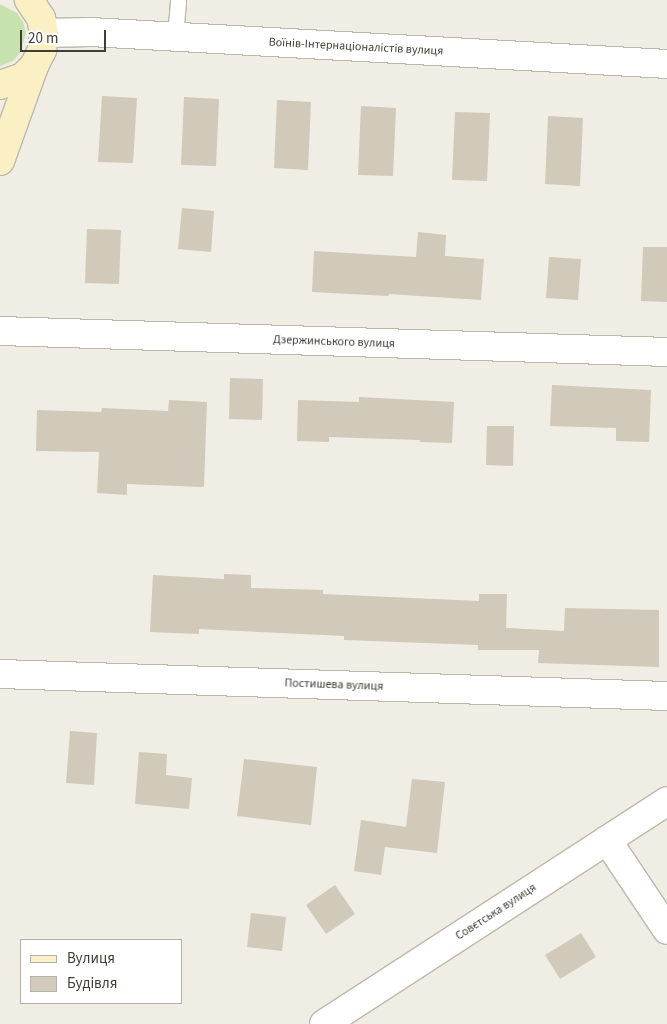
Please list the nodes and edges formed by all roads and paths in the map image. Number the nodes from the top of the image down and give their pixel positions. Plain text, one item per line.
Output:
1 (178, 0) edge
2 (39, 13) edge
3 (175, 36) junction
4 (667, 64) edge
5 (34, 66) junction
6 (0, 86) edge
7 (0, 161) edge
8 (0, 331) edge
9 (667, 352) edge
10 (0, 674) edge
11 (667, 696) edge
12 (667, 800) edge
13 (607, 840) junction
14 (667, 930) edge
15 (324, 1024) edge

1 - 3 lane
2 - 3 street, Воїнів-Інтернаціоналістів вулиця
2 - 5 street
3 - 4 street, Воїнів-Інтернаціоналістів вулиця
5 - 6 street
5 - 7 street
8 - 9 street, Дзержинського вулиця
10 - 11 street, Постишева вулиця
12 - 13 street, Совєтська вулиця
13 - 14 street
13 - 15 street, Совєтська вулиця

